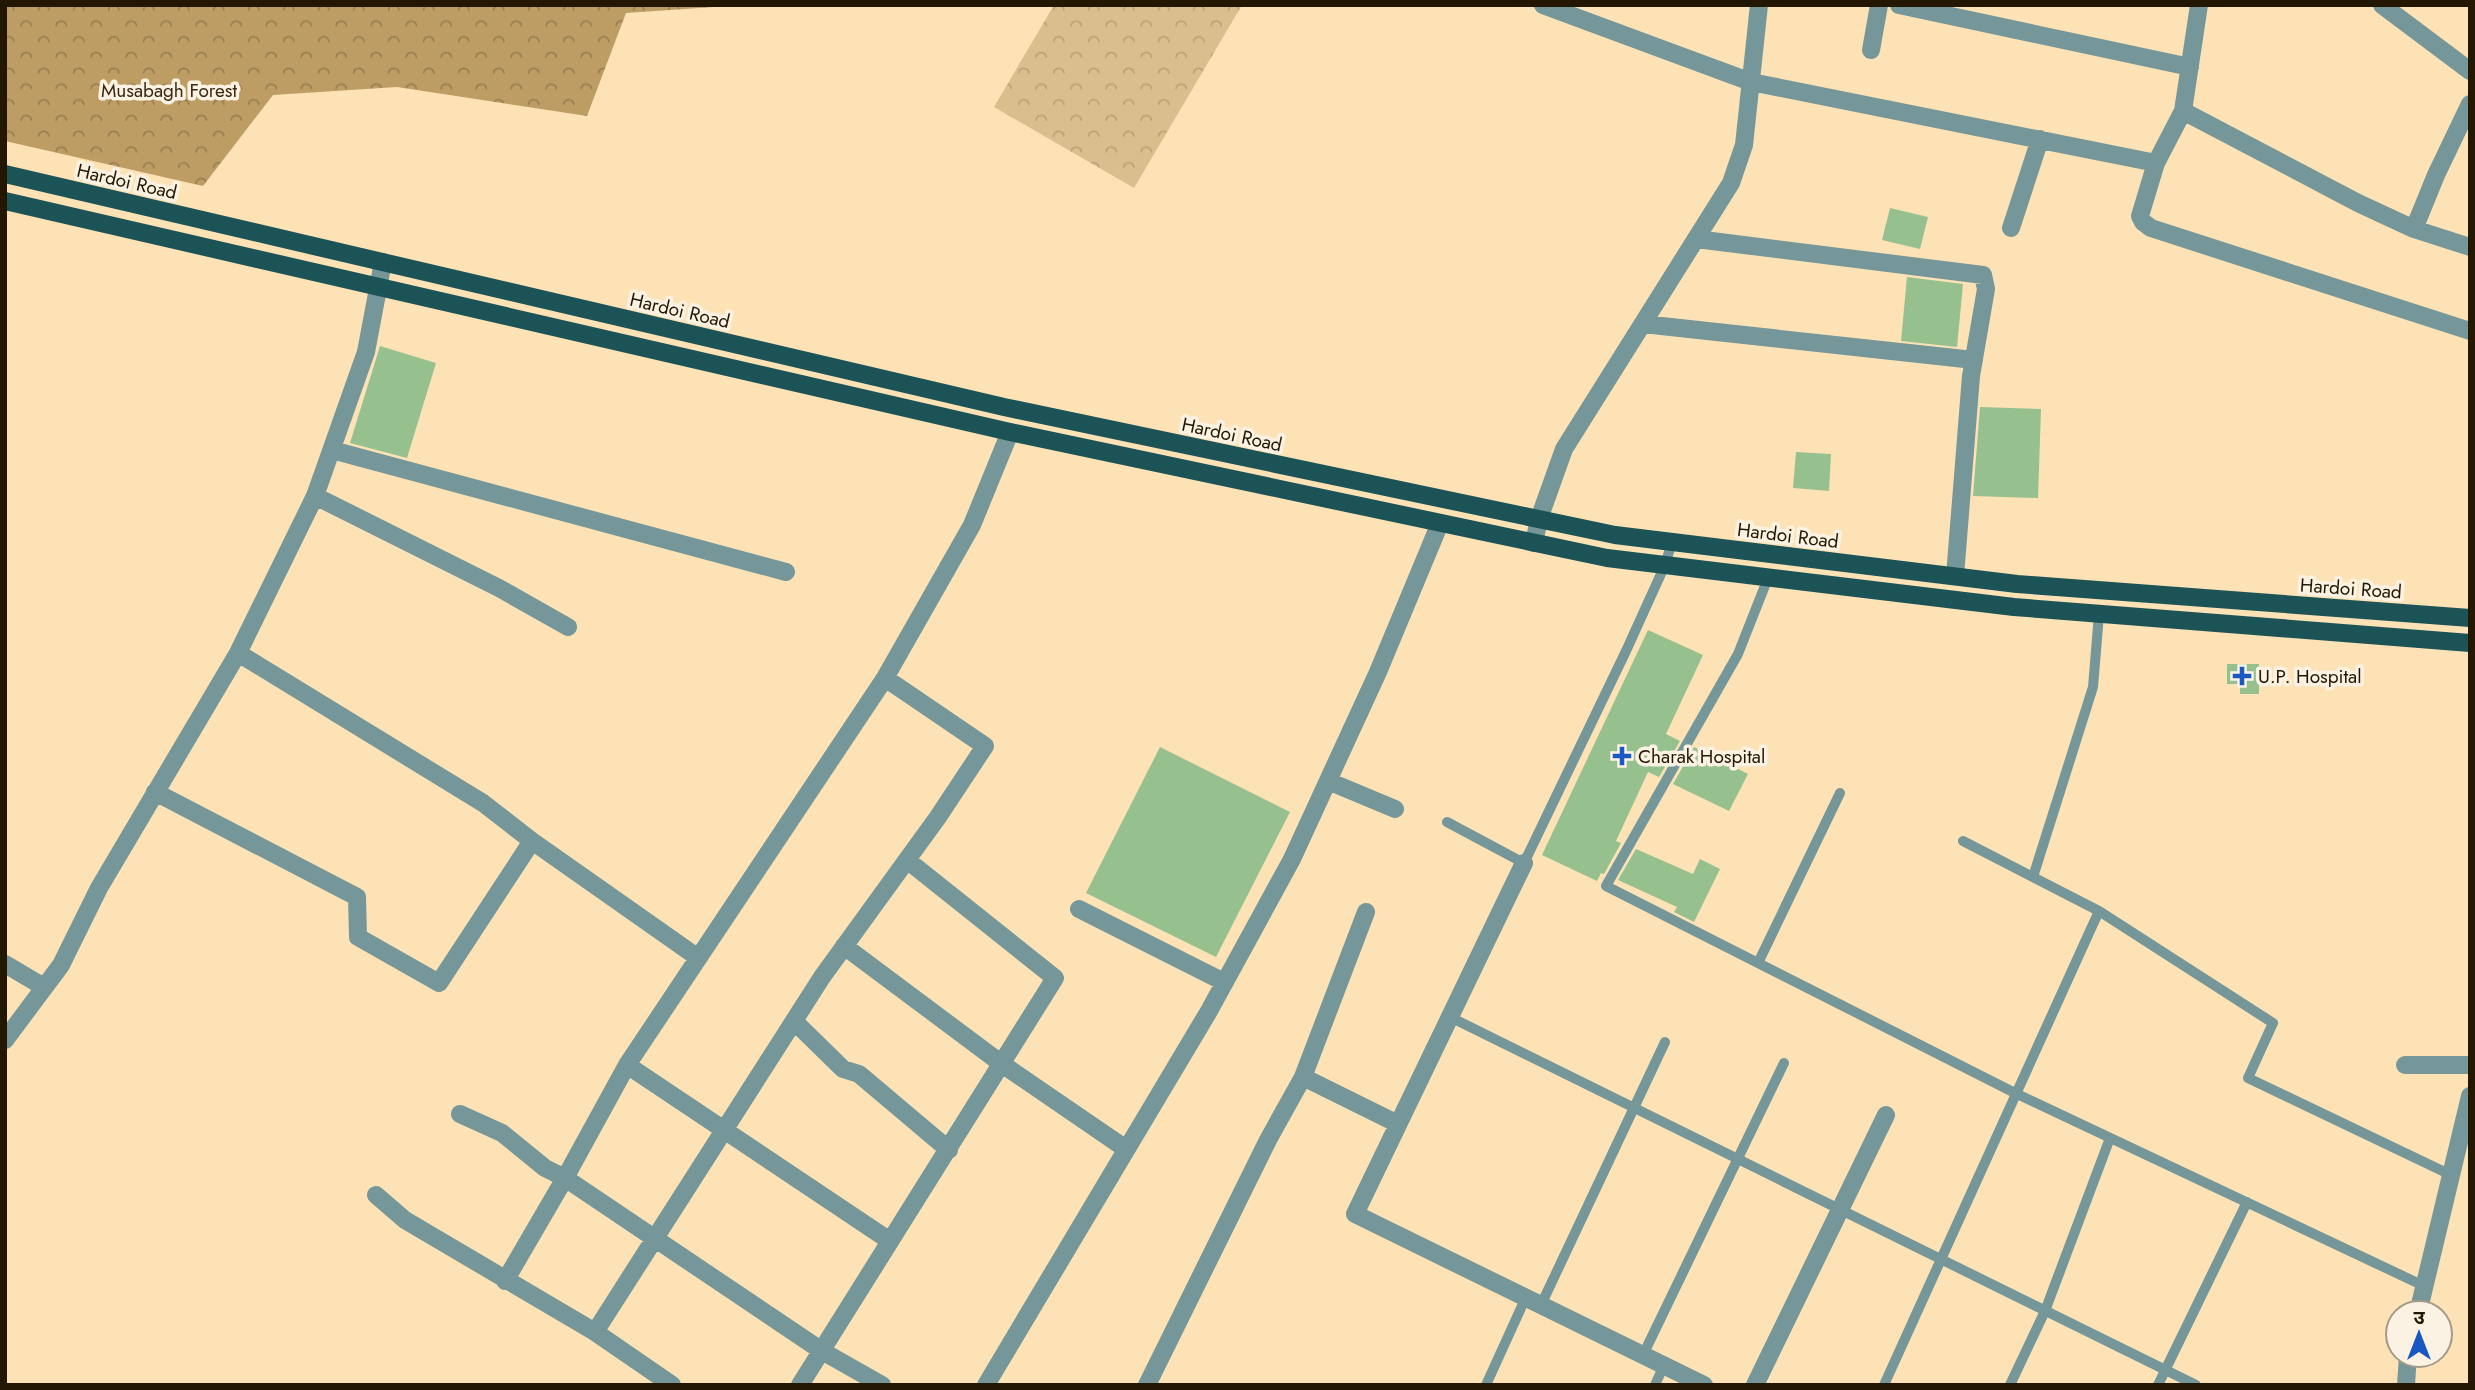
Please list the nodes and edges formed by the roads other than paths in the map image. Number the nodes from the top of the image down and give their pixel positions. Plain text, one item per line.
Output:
1 (1544, 5) edge
2 (1759, 5) edge
3 (1879, 5) edge
4 (1899, 5) edge
5 (2199, 5) edge
6 (2382, 5) edge
7 (1871, 50) dead end
8 (2190, 67) junction
9 (2470, 71) edge
10 (1751, 82) junction
11 (2470, 104) edge
12 (2183, 111) junction
13 (2040, 139) junction
14 (2157, 163) junction
15 (9, 175) edge
16 (6, 202) edge
17 (2011, 228) dead end
18 (2414, 229) junction
19 (1696, 239) junction
20 (2470, 247) edge
21 (383, 262) junction
22 (378, 287) junction
23 (1643, 324) junction
24 (2470, 331) edge
25 (1974, 360) junction
26 (1062, 419) junction
27 (1010, 432) junction
28 (1057, 443) junction
29 (332, 450) junction
30 (315, 496) junction
31 (1539, 519) junction
32 (1440, 523) junction
33 (1672, 541) junction
34 (1534, 543) junction
35 (1665, 565) junction
36 (786, 572) dead end
37 (1955, 576) junction
38 (1768, 578) junction
39 (2099, 614) junction
40 (2470, 618) edge
41 (568, 627) dead end
42 (2470, 643) edge
43 (238, 653) junction
44 (885, 678) junction
45 (1328, 781) junction
46 (155, 792) junction
47 (1840, 793) dead end
48 (1395, 809) dead end
49 (1447, 822) dead end
50 (532, 841) junction
51 (1963, 841) dead end
52 (907, 860) junction
53 (1524, 863) junction
54 (2033, 877) junction
55 (1079, 909) dead end
56 (2099, 911) junction
57 (1366, 912) dead end
58 (844, 946) junction
59 (697, 957) junction
60 (1758, 963) junction
61 (5, 964) edge
62 (1224, 982) junction
63 (44, 987) junction
64 (1450, 1017) junction
65 (794, 1021) junction
66 (5, 1040) edge
67 (1665, 1042) dead end
68 (1784, 1063) dead end
69 (1002, 1064) junction
70 (626, 1065) junction
71 (2405, 1065) dead end
72 (2470, 1065) edge
73 (1303, 1077) junction
74 (2015, 1093) junction
75 (2470, 1096) edge
76 (1633, 1107) junction
77 (460, 1114) dead end
78 (1885, 1115) dead end
79 (1398, 1124) junction
80 (725, 1130) junction
81 (2110, 1138) junction
82 (1126, 1149) junction
83 (948, 1150) junction
84 (1738, 1159) junction
85 (2451, 1175) junction
86 (565, 1178) junction
87 (376, 1195) dead end
88 (2247, 1202) junction
89 (1840, 1209) junction
90 (655, 1238) junction
91 (890, 1241) junction
92 (1941, 1259) junction
93 (505, 1281) junction
94 (2424, 1286) junction
95 (2421, 1299) edge
96 (1533, 1301) junction
97 (2045, 1311) junction
98 (594, 1332) junction
99 (822, 1351) junction
100 (1643, 1355) junction
101 (1664, 1365) junction
102 (2165, 1370) junction
103 (673, 1385) edge
104 (800, 1385) edge
105 (882, 1385) edge
106 (986, 1385) edge
107 (1147, 1385) edge
108 (1486, 1385) edge
109 (1656, 1385) edge
110 (1704, 1385) edge
111 (1755, 1385) edge
112 (1884, 1385) edge
113 (2010, 1385) edge
114 (2158, 1385) edge
115 (2196, 1385) edge

1 - 10 street
2 - 10 street
3 - 7 street
4 - 8 street
5 - 8 street
6 - 9 street
8 - 12 street
10 - 13 street
10 - 19 street
11 - 18 street
12 - 14 street
12 - 18 street
13 - 14 street
13 - 17 street
14 - 24 street
15 - 16 main road
15 - 21 main road, Hardoi Road
16 - 22 main road
18 - 20 street
19 - 23 street
19 - 25 street
21 - 22 street
21 - 26 main road, Hardoi Road
22 - 27 main road
22 - 29 street
23 - 25 street
23 - 31 street
25 - 37 street
26 - 28 main road
26 - 31 main road, Hardoi Road
27 - 28 main road
27 - 44 street
28 - 32 main road
29 - 30 street
29 - 36 street
30 - 41 street
30 - 43 street
31 - 33 main road, Hardoi Road
31 - 34 street
32 - 34 main road
32 - 45 street
33 - 35 lane
33 - 37 main road, Hardoi Road
34 - 35 main road
35 - 38 main road
35 - 53 lane
37 - 40 main road, Hardoi Road
38 - 39 main road
38 - 60 lane
39 - 42 main road
39 - 54 lane
43 - 46 street
43 - 50 street
44 - 52 street
44 - 59 street
45 - 48 street
45 - 62 street
46 - 50 street
46 - 63 street
47 - 60 lane
49 - 53 lane
50 - 59 street
51 - 54 lane
52 - 58 street
52 - 69 street
53 - 64 street
54 - 56 lane
55 - 62 street
56 - 74 lane
56 - 85 lane
57 - 73 street
58 - 65 street
58 - 69 street
59 - 70 street
60 - 74 lane
61 - 63 street
62 - 82 street
63 - 66 street
64 - 76 lane
64 - 79 street
65 - 80 street
65 - 83 street
67 - 76 lane
68 - 84 lane
69 - 82 street
69 - 83 street
70 - 80 street
70 - 86 street
71 - 72 street
73 - 79 street
73 - 107 street
74 - 81 lane
74 - 92 lane
75 - 85 street
76 - 84 lane
76 - 96 lane
77 - 86 street
78 - 89 street
79 - 96 street
80 - 90 street
80 - 91 street
81 - 88 lane
81 - 97 lane
82 - 106 street
83 - 91 street
84 - 89 lane
84 - 100 lane
85 - 94 street
86 - 90 street
86 - 93 street
87 - 93 street
88 - 94 lane
88 - 102 lane
89 - 92 lane
89 - 111 street
90 - 98 street
90 - 99 street
91 - 99 street
92 - 97 lane
92 - 112 lane
93 - 98 street
94 - 95 street
96 - 100 street
96 - 108 lane
97 - 102 lane
97 - 113 lane
98 - 103 street
99 - 104 street
99 - 105 street
100 - 101 street
101 - 109 lane
101 - 110 street
102 - 114 lane
102 - 115 lane

